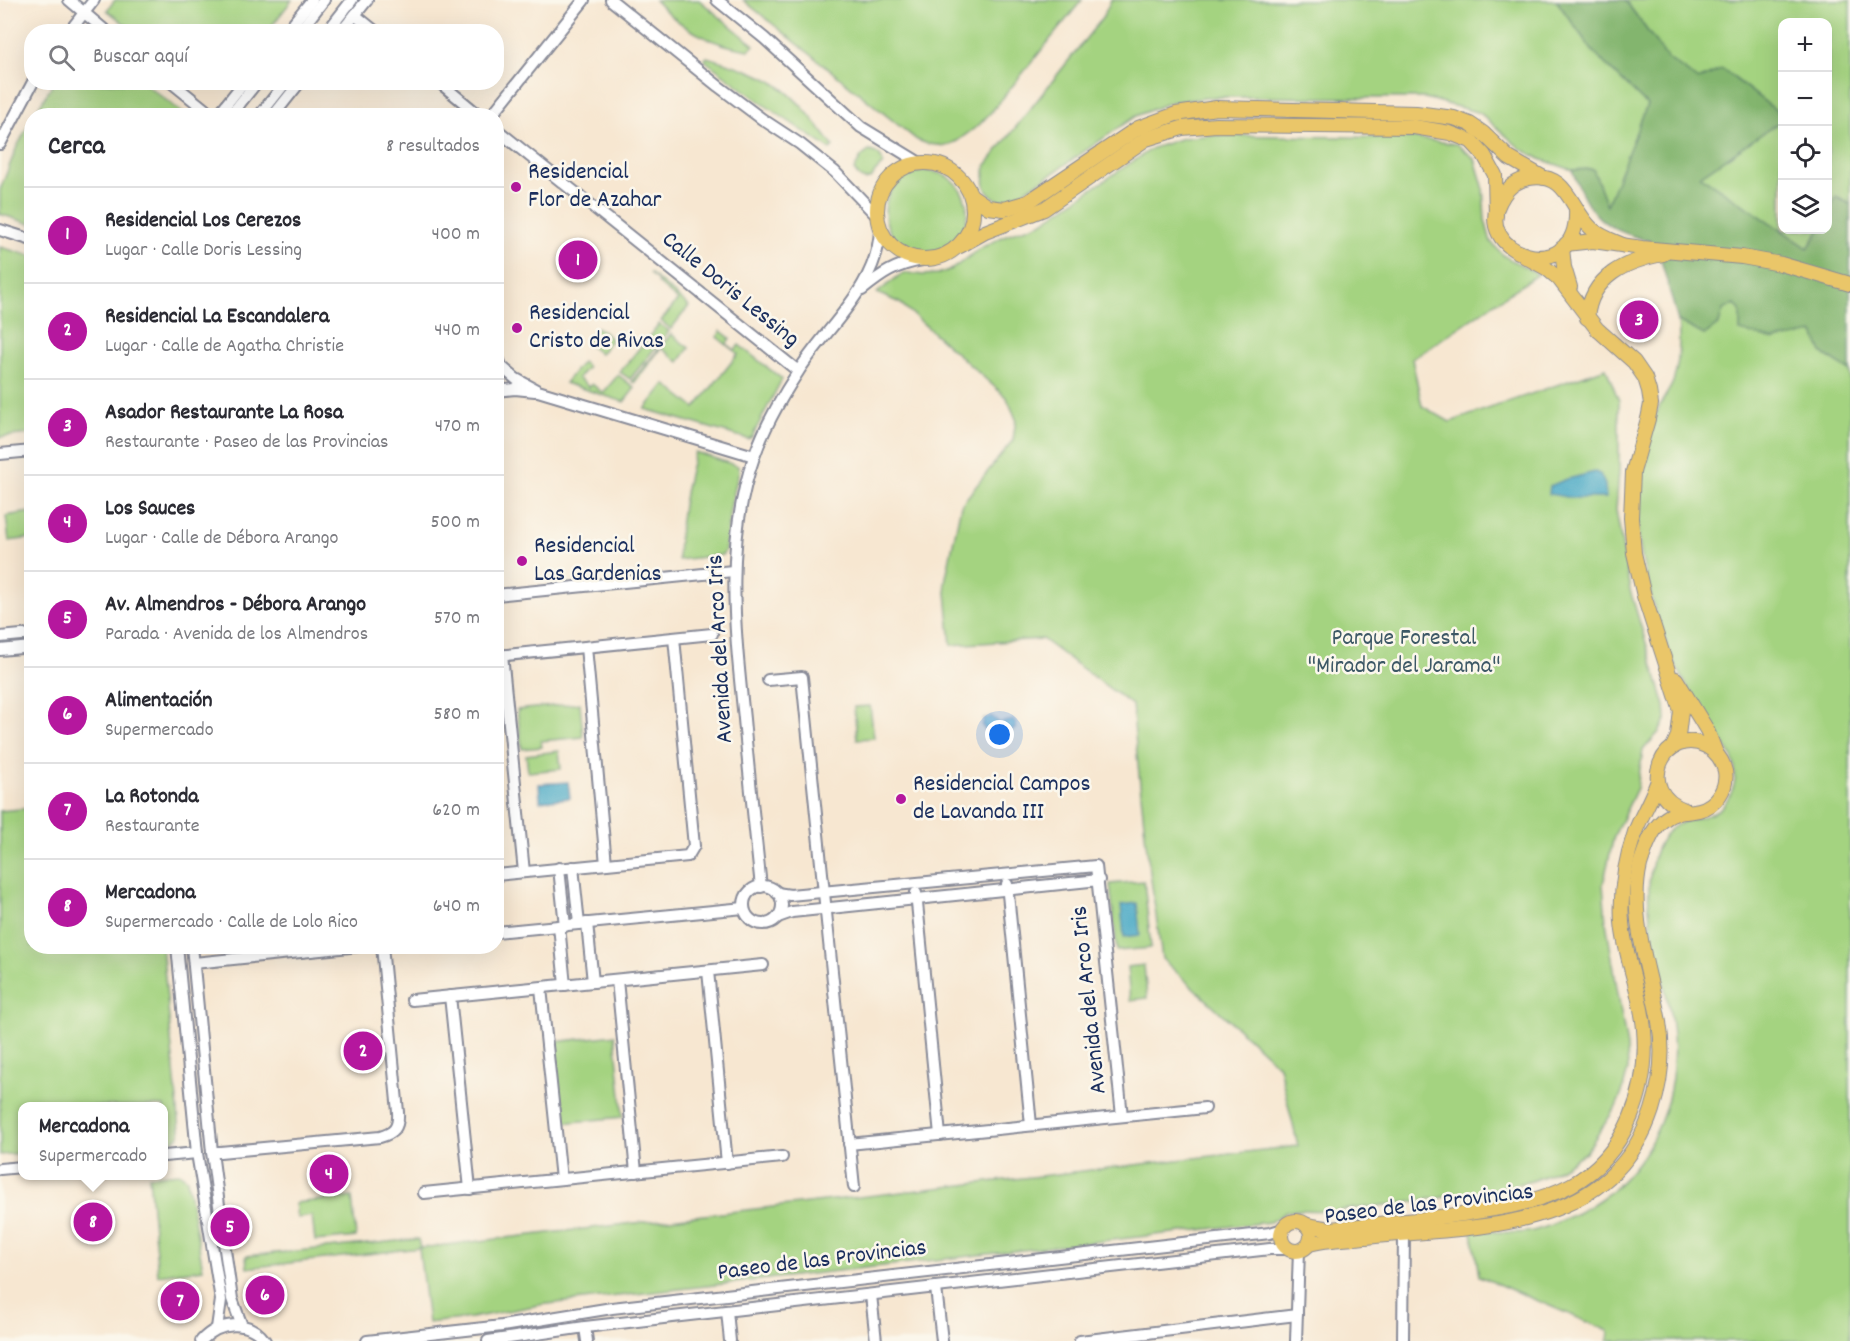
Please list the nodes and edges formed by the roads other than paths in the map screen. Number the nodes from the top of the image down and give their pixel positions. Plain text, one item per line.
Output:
1 (69, 0) edge
2 (94, 0) edge
3 (312, 0) edge
4 (324, 0) edge
5 (352, 0) edge
6 (367, 0) edge
7 (584, 0) edge
8 (611, 0) edge
9 (717, 0) edge
10 (84, 13) junction
11 (356, 15) junction
12 (75, 24) edge
13 (97, 24) edge
14 (292, 24) edge
15 (305, 24) edge
16 (333, 24) edge
17 (348, 24) edge
18 (367, 24) edge
19 (29, 90) edge
20 (181, 90) edge
21 (237, 90) edge
22 (251, 90) edge
23 (280, 90) edge
24 (285, 90) edge
25 (294, 90) edge
26 (449, 90) edge
27 (284, 102) junction
28 (205, 108) edge
29 (222, 108) edge
30 (236, 108) edge
31 (266, 108) edge
32 (279, 108) edge
33 (470, 108) edge
34 (496, 108) edge
35 (504, 135) edge
36 (0, 144) edge
37 (920, 163) junction
38 (1544, 178) junction
39 (972, 196) junction
40 (1576, 209) junction
41 (1496, 216) junction
42 (878, 222) junction
43 (0, 230) edge
44 (24, 238) edge
45 (960, 246) junction
46 (1564, 246) junction
47 (1625, 246) junction
48 (1683, 252) junction
49 (1524, 256) junction
50 (921, 260) junction
51 (1850, 284) edge
52 (1572, 295) junction
53 (855, 296) junction
54 (1587, 318) junction
55 (504, 369) edge
56 (798, 371) junction
57 (504, 389) edge
58 (538, 391) junction
59 (24, 452) edge
60 (0, 454) edge
61 (754, 456) junction
62 (733, 571) junction
63 (504, 594) edge
64 (712, 634) dead end
65 (24, 635) edge
66 (0, 637) edge
67 (674, 638) junction
68 (586, 647) junction
69 (24, 648) edge
70 (0, 650) edge
71 (504, 656) edge
72 (1664, 657) junction
73 (768, 680) dead end
74 (504, 692) edge
75 (1673, 747) junction
76 (1716, 753) junction
77 (1657, 783) junction
78 (1685, 810) junction
79 (606, 864) junction
80 (573, 867) junction
81 (559, 868) junction
82 (524, 872) junction
83 (504, 874) edge
84 (1006, 874) junction
85 (1099, 880) junction
86 (915, 883) junction
87 (761, 887) junction
88 (1008, 890) junction
89 (824, 891) junction
90 (777, 893) junction
91 (916, 899) junction
92 (744, 908) junction
93 (826, 909) junction
94 (777, 917) junction
95 (583, 924) junction
96 (562, 926) junction
97 (504, 931) edge
98 (178, 954) edge
99 (193, 954) edge
100 (282, 954) edge
101 (383, 954) edge
102 (194, 963) junction
103 (763, 965) dead end
104 (708, 971) junction
105 (617, 980) junction
106 (593, 982) junction
107 (565, 985) junction
108 (541, 988) junction
109 (450, 996) junction
110 (412, 1000) dead end
111 (1205, 1108) dead end
112 (1122, 1116) junction
113 (1031, 1125) junction
114 (940, 1135) junction
115 (849, 1144) junction
116 (212, 1152) junction
117 (197, 1154) junction
118 (168, 1156) edge
119 (782, 1157) dead end
120 (728, 1163) junction
121 (18, 1167) edge
122 (0, 1169) edge
123 (636, 1172) junction
124 (561, 1179) junction
125 (854, 1187) dead end
126 (470, 1189) junction
127 (424, 1193) dead end
128 (1306, 1225) junction
129 (1283, 1228) junction
130 (1404, 1233) junction
131 (1299, 1248) junction
132 (936, 1288) junction
133 (871, 1295) junction
134 (727, 1311) junction
135 (1297, 1315) junction
136 (242, 1326) junction
137 (585, 1327) junction
138 (217, 1328) junction
139 (520, 1339) edge
140 (201, 1341) edge
141 (266, 1341) edge
142 (367, 1341) edge
143 (488, 1341) edge
144 (587, 1341) edge
145 (730, 1341) edge
146 (876, 1341) edge
147 (942, 1341) edge
148 (1080, 1341) edge
149 (1296, 1341) edge
150 (1403, 1341) edge

1 - 10 street
2 - 10 street
3 - 14 street
4 - 15 street
5 - 16 street
6 - 11 street
7 - 34 street
8 - 42 street
9 - 37 street
10 - 12 street
10 - 13 street
11 - 17 street
11 - 18 street
19 - 36 street
20 - 28 street
21 - 29 street
22 - 30 street
23 - 31 street
24 - 27 street
25 - 27 street
26 - 33 street
27 - 32 street
35 - 56 street, Calle Doris Lessing
37 - 39 main road
37 - 42 main road
38 - 39 main road
38 - 40 main road
38 - 41 main road
39 - 45 main road
40 - 46 main road
40 - 47 main road
41 - 45 main road
41 - 49 main road
42 - 50 main road
42 - 53 street, Avenida del Arco Iris
43 - 44 street
45 - 50 main road
46 - 47 main road
46 - 49 main road
46 - 52 main road
47 - 48 main road
48 - 51 main road
48 - 54 main road
49 - 52 main road
50 - 53 street, Avenida del Arco Iris
52 - 54 main road
53 - 56 street, Avenida del Arco Iris
54 - 72 main road
55 - 58 street
56 - 61 street, Avenida del Arco Iris
57 - 58 street
58 - 61 street
59 - 60 street
61 - 62 street, Avenida del Arco Iris
62 - 63 street
62 - 87 street, Avenida del Arco Iris
64 - 67 street
65 - 66 street
67 - 68 street
67 - 79 street
68 - 71 street
68 - 79 street
69 - 70 street
72 - 75 main road
72 - 76 main road
73 - 89 street, Avenida del Arco Iris
74 - 82 street
75 - 76 main road
75 - 77 main road
76 - 78 main road
77 - 78 main road
77 - 128 main road, Paseo de las Provincias
78 - 130 main road, Paseo de las Provincias
79 - 80 street
80 - 81 street
80 - 95 street
81 - 82 street
81 - 96 street
82 - 83 street
84 - 85 street, Avenida del Arco Iris
84 - 86 street, Avenida del Arco Iris
84 - 88 street
85 - 88 street, Avenida del Arco Iris
85 - 112 street, Avenida del Arco Iris
86 - 89 street, Avenida del Arco Iris
86 - 91 street
87 - 90 street
87 - 92 street
88 - 91 street, Avenida del Arco Iris
88 - 113 street
89 - 90 street, Avenida del Arco Iris
89 - 93 street, Avenida del Arco Iris
90 - 94 street
91 - 93 street, Avenida del Arco Iris
91 - 114 street
92 - 94 street
92 - 95 street
93 - 94 street, Avenida del Arco Iris
93 - 115 street, Avenida del Arco Iris
95 - 96 street
95 - 106 street
96 - 97 street
96 - 107 street
98 - 117 street
99 - 102 street
100 - 102 street
101 - 116 street
102 - 116 street
103 - 104 street
104 - 105 street
104 - 120 street
105 - 106 street
105 - 123 street
106 - 107 street
107 - 108 street
108 - 109 street
108 - 124 street
109 - 110 street
109 - 126 street
111 - 112 street, Avenida del Arco Iris
112 - 113 street, Avenida del Arco Iris
113 - 114 street, Avenida del Arco Iris
114 - 115 street, Avenida del Arco Iris
115 - 125 street, Avenida del Arco Iris
116 - 136 street
117 - 118 street
117 - 138 street
119 - 120 street
120 - 123 street
121 - 122 street
123 - 124 street
124 - 126 street
126 - 127 street
128 - 129 main road
128 - 131 main road
129 - 131 main road
129 - 142 street, Paseo de las Provincias
130 - 131 main road, Paseo de las Provincias
130 - 150 street
131 - 132 street, Paseo de las Provincias
131 - 135 street
132 - 133 street, Paseo de las Provincias
132 - 147 street
133 - 134 street, Paseo de las Provincias
133 - 146 street
134 - 137 street, Paseo de las Provincias
134 - 145 street, Paseo de las Provincias
135 - 148 street
135 - 149 street
136 - 138 street
136 - 141 street
137 - 139 street, Paseo de las Provincias
137 - 144 street
138 - 140 street
139 - 143 street, Paseo de las Provincias

